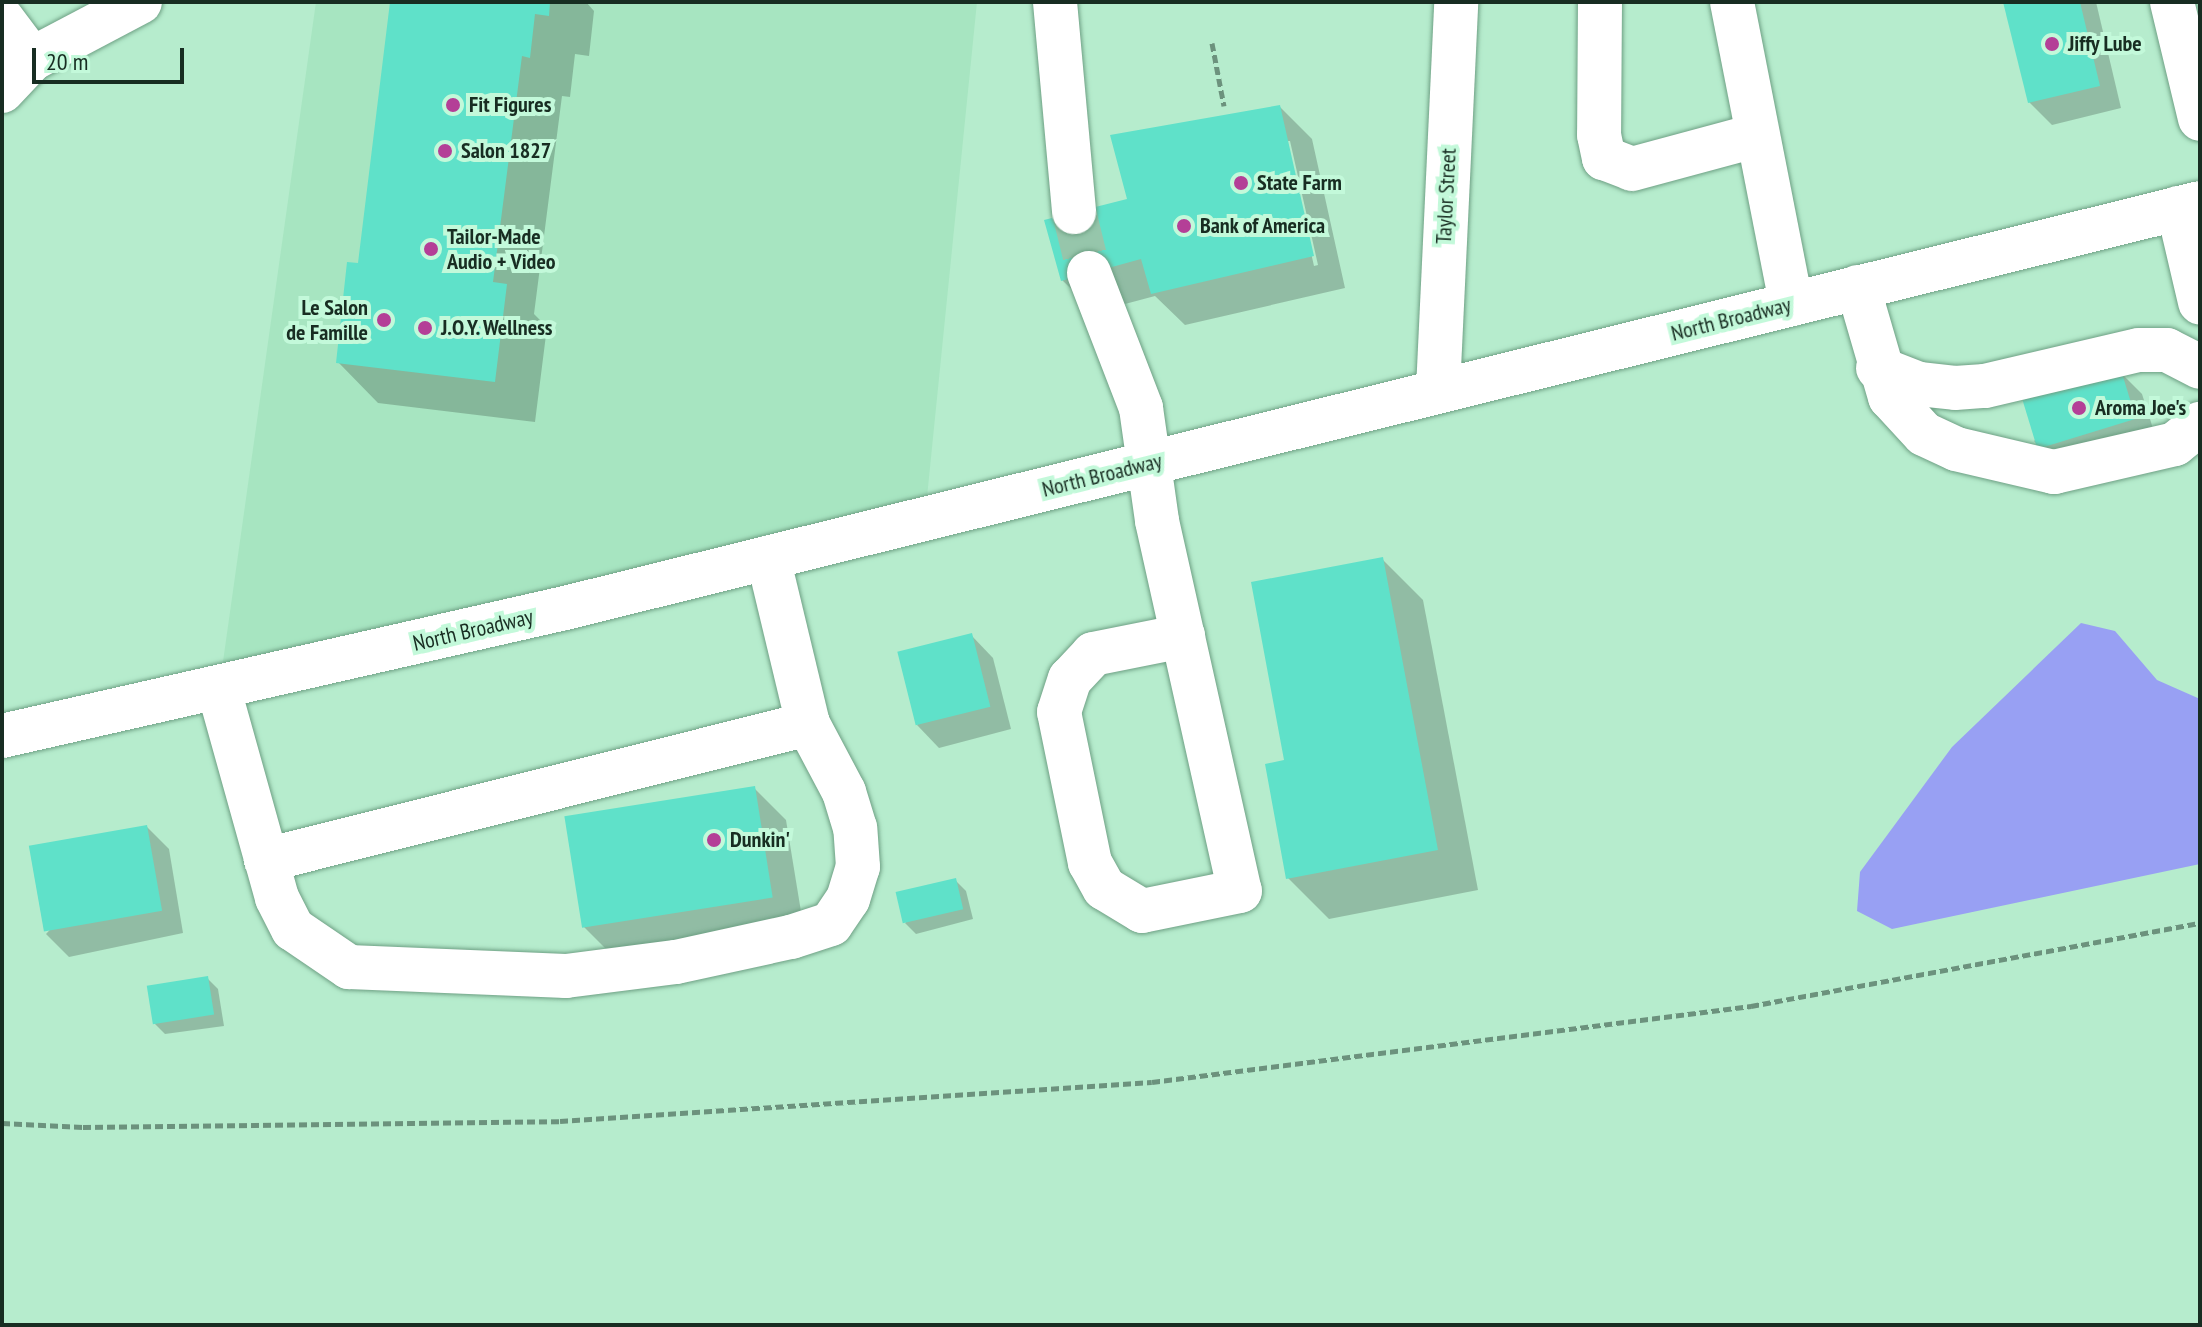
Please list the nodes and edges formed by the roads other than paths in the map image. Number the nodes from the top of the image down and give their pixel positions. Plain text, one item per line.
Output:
1 (140, 2) edge
2 (1055, 2) edge
3 (1456, 2) edge
4 (1600, 2) edge
5 (1732, 2) edge
6 (2172, 2) edge
7 (2, 19) edge
8 (32, 59) junction
9 (2, 91) edge
10 (2200, 119) edge
11 (1754, 136) junction
12 (2189, 206) edge
13 (1074, 212) tunnel mouth
14 (1089, 273) tunnel mouth
15 (1858, 287) junction
16 (2200, 302) edge
17 (1791, 304) junction
18 (2200, 367) edge
19 (1878, 368) junction
20 (1438, 390) junction
21 (2200, 424) edge
22 (1149, 464) junction
23 (768, 558) junction
24 (1183, 636) junction
25 (219, 690) junction
26 (808, 724) junction
27 (2, 736) edge
28 (266, 860) junction

1 - 8 main road
2 - 13 main road
3 - 20 main road, Taylor Street
4 - 11 main road
5 - 11 main road
6 - 10 main road
7 - 8 main road
8 - 9 main road
11 - 17 main road
12 - 15 main road, North Broadway
12 - 16 main road
14 - 22 main road
15 - 17 main road, North Broadway
15 - 19 main road
17 - 20 main road, North Broadway
18 - 19 main road
19 - 21 main road
20 - 22 main road, North Broadway
22 - 23 main road, North Broadway
22 - 24 main road
23 - 25 main road, North Broadway
23 - 26 main road
24 - 24 main road
25 - 27 main road, North Broadway
25 - 28 main road
26 - 28 main road
26 - 28 main road

